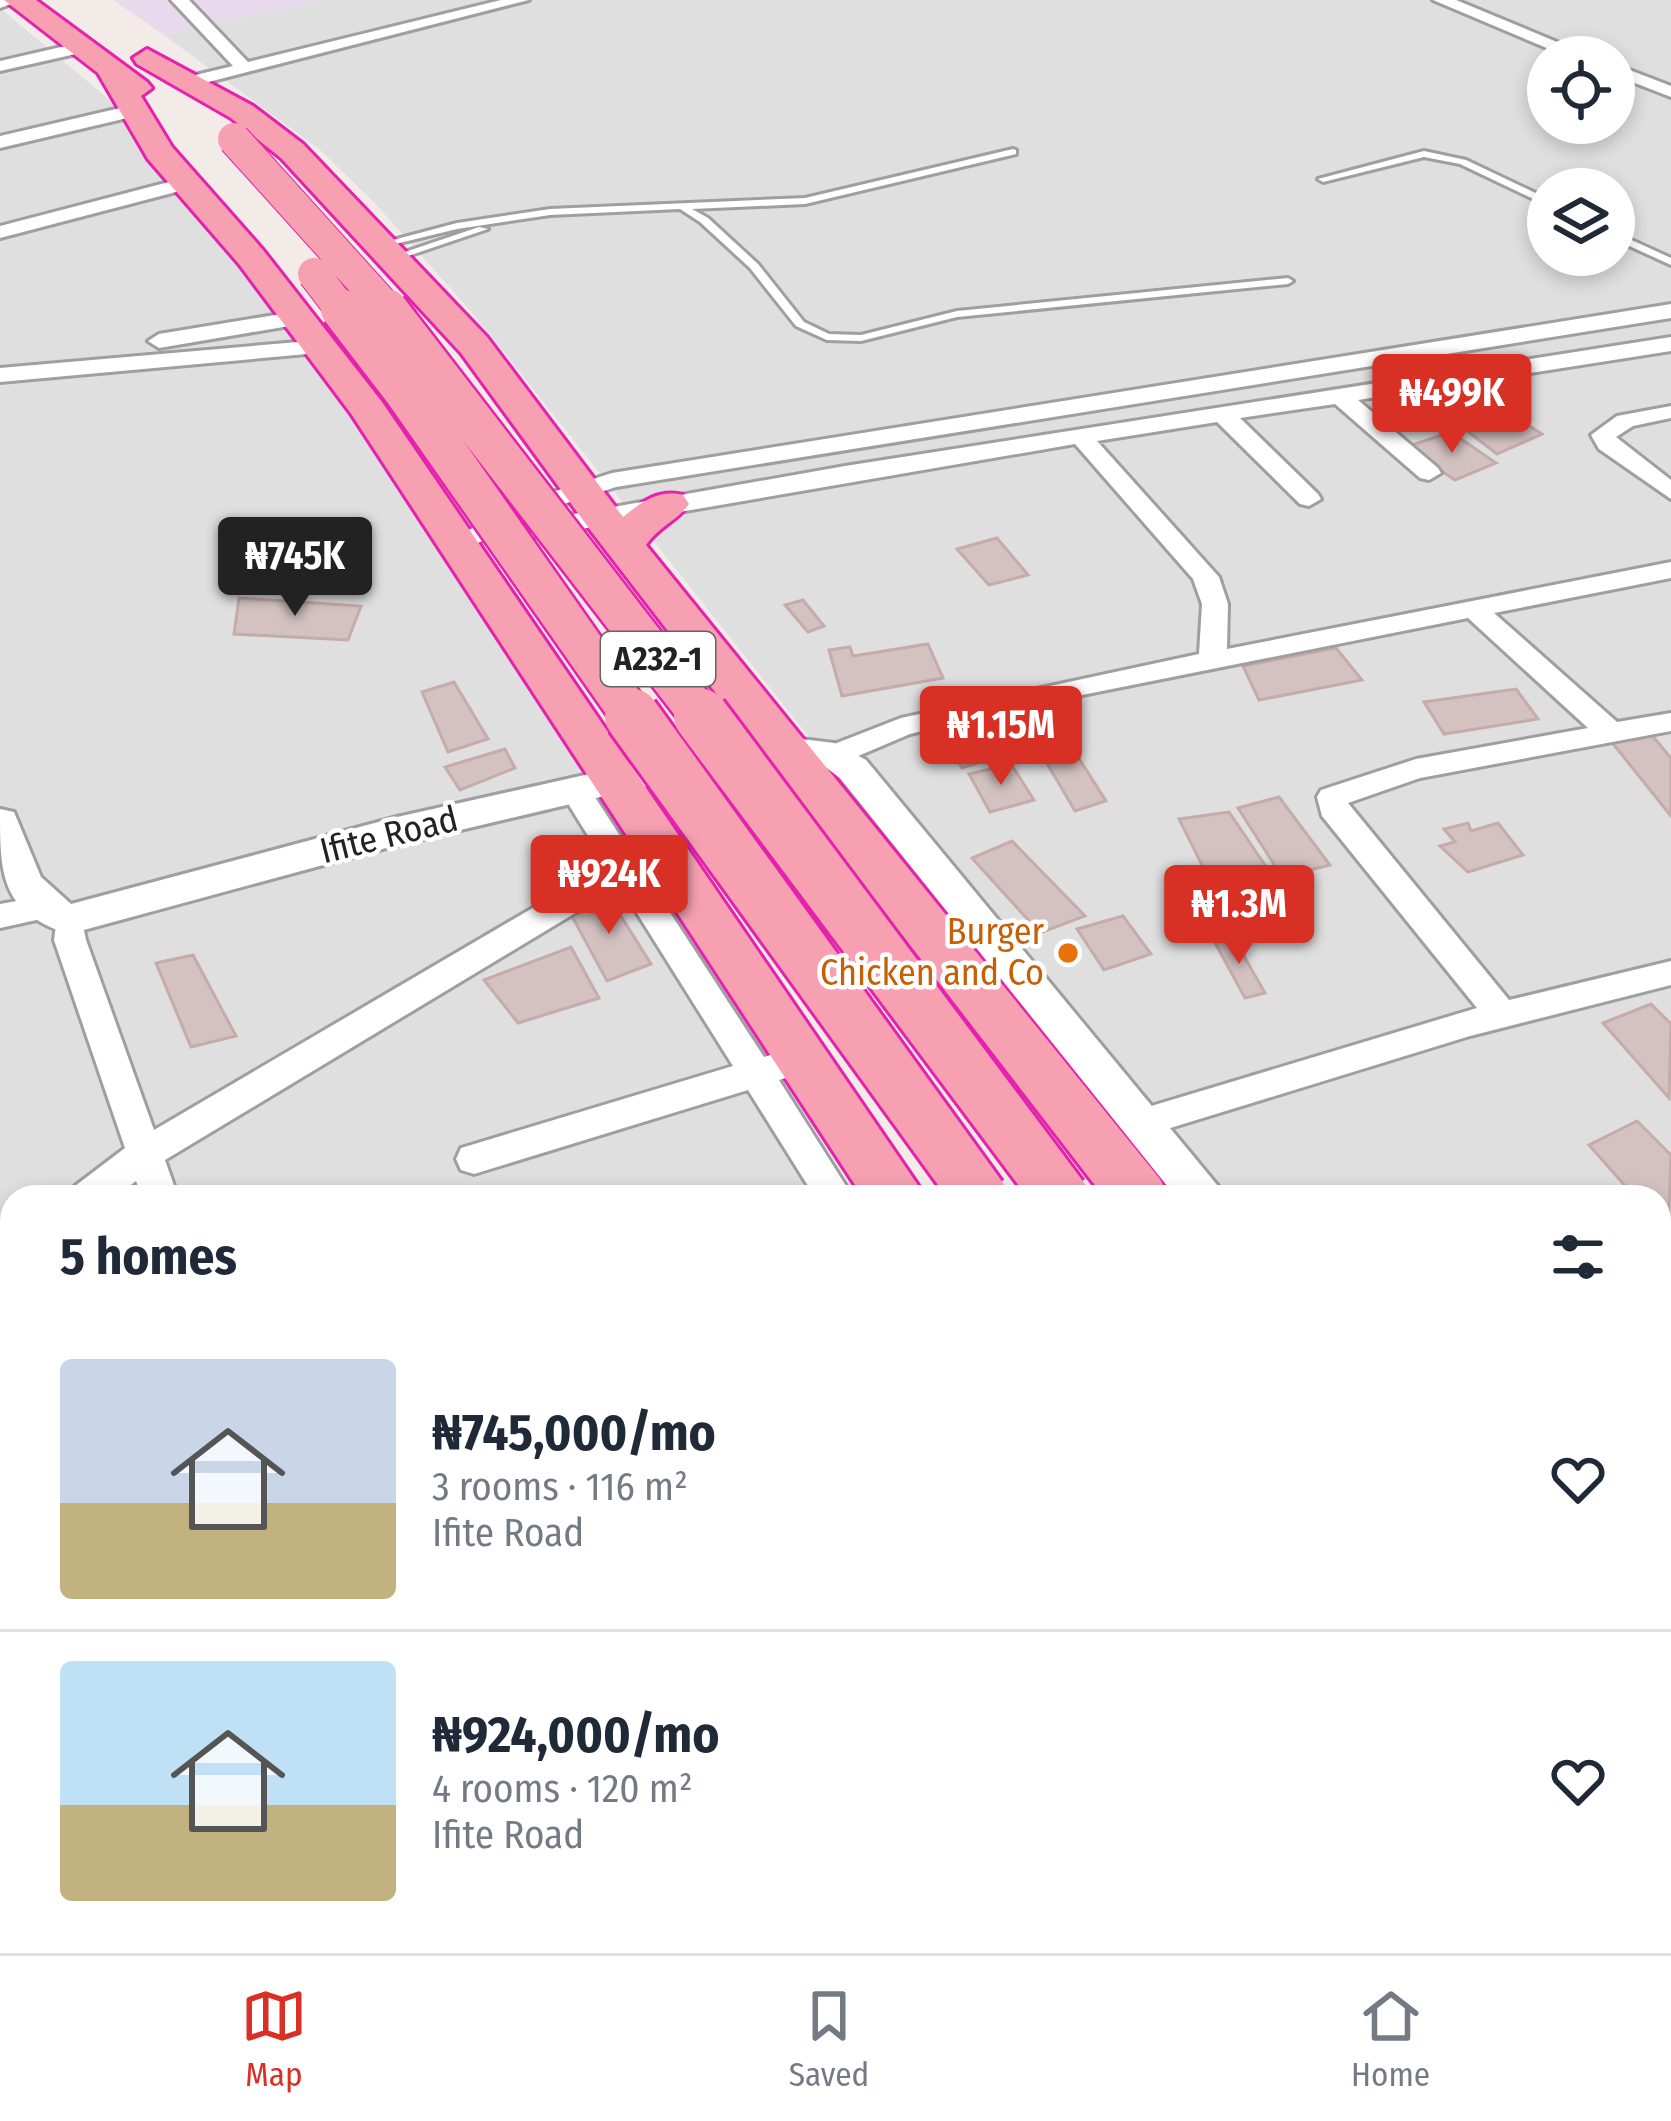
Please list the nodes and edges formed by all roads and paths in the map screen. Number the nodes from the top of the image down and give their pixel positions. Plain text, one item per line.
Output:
1 (16, 0) edge
2 (178, 0) edge
3 (520, 0) edge
4 (1441, 0) edge
5 (0, 3) edge
6 (1531, 36) edge
7 (114, 51) junction
8 (0, 66) edge
9 (243, 68) junction
10 (1635, 77) edge
11 (189, 82) junction
12 (1669, 89) edge
13 (133, 112) junction
14 (0, 142) edge
15 (201, 150) junction
16 (1013, 152) dead end
17 (1323, 179) dead end
18 (1527, 193) edge
19 (686, 209) junction
20 (0, 232) edge
21 (1635, 245) edge
22 (389, 250) junction
23 (1671, 262) edge
24 (1288, 281) dead end
25 (1671, 311) edge
26 (310, 332) junction
27 (232, 343) junction
28 (1671, 344) edge
29 (159, 352) junction
30 (0, 361) edge
31 (0, 375) edge
32 (1341, 397) junction
33 (1667, 412) dead end
34 (1224, 416) junction
35 (1082, 437) junction
36 (1429, 473) dead end
37 (1671, 492) edge
38 (1309, 500) dead end
39 (668, 504) joint
40 (602, 516) junction
41 (456, 545) junction
42 (1671, 570) edge
43 (1472, 608) junction
44 (1214, 658) junction
45 (1671, 722) edge
46 (1610, 732) junction
47 (787, 749) junction
48 (620, 782) junction
49 (576, 792) junction
50 (0, 822) edge
51 (625, 868) junction
52 (54, 914) junction
53 (0, 916) edge
54 (1671, 973) edge
55 (1502, 1015) junction
56 (805, 1059) junction
57 (756, 1074) junction
58 (1142, 1123) junction
59 (143, 1156) junction
60 (474, 1160) dead end
61 (104, 1185) edge
62 (155, 1185) edge
63 (827, 1185) edge
64 (888, 1185) edge
65 (971, 1185) edge
66 (1051, 1185) edge
67 (1130, 1185) edge
68 (1194, 1185) edge

1 - 5 street
1 - 7 highway, A232-1
2 - 9 street
3 - 9 street
4 - 6 street
7 - 8 street
7 - 11 highway
7 - 13 highway
7 - 15 highway, A232-1
7 - 15 highway, A232-1
9 - 11 street
10 - 12 street
11 - 22 highway
13 - 14 street
13 - 15 highway
15 - 20 street
15 - 26 highway
15 - 65 highway, A232-1, bridge
15 - 66 highway, A232-1, bridge
16 - 19 lane
17 - 18 lane
19 - 22 lane
19 - 24 lane
21 - 23 lane
22 - 40 highway
25 - 40 street
26 - 27 street
26 - 27 street
26 - 41 highway
27 - 29 street
28 - 32 street
29 - 30 street
29 - 31 street
32 - 34 street
32 - 36 street
33 - 37 street
34 - 35 street
34 - 38 street
35 - 39 street
35 - 44 street
39 - 40 highway
40 - 41 street
40 - 47 highway
41 - 48 highway
42 - 43 street
43 - 44 street
43 - 46 street
44 - 47 street
45 - 46 street
46 - 55 street
47 - 48 street, Ifite Road
47 - 58 street
47 - 67 highway
48 - 49 street, Ifite Road
48 - 56 highway
49 - 51 street
49 - 52 street, Ifite Road
50 - 52 street
51 - 57 street
51 - 59 street
52 - 53 street
52 - 59 street
54 - 55 street
55 - 58 street
56 - 57 street
56 - 64 highway
57 - 60 street
57 - 63 street
58 - 68 street
59 - 61 street
59 - 62 street

